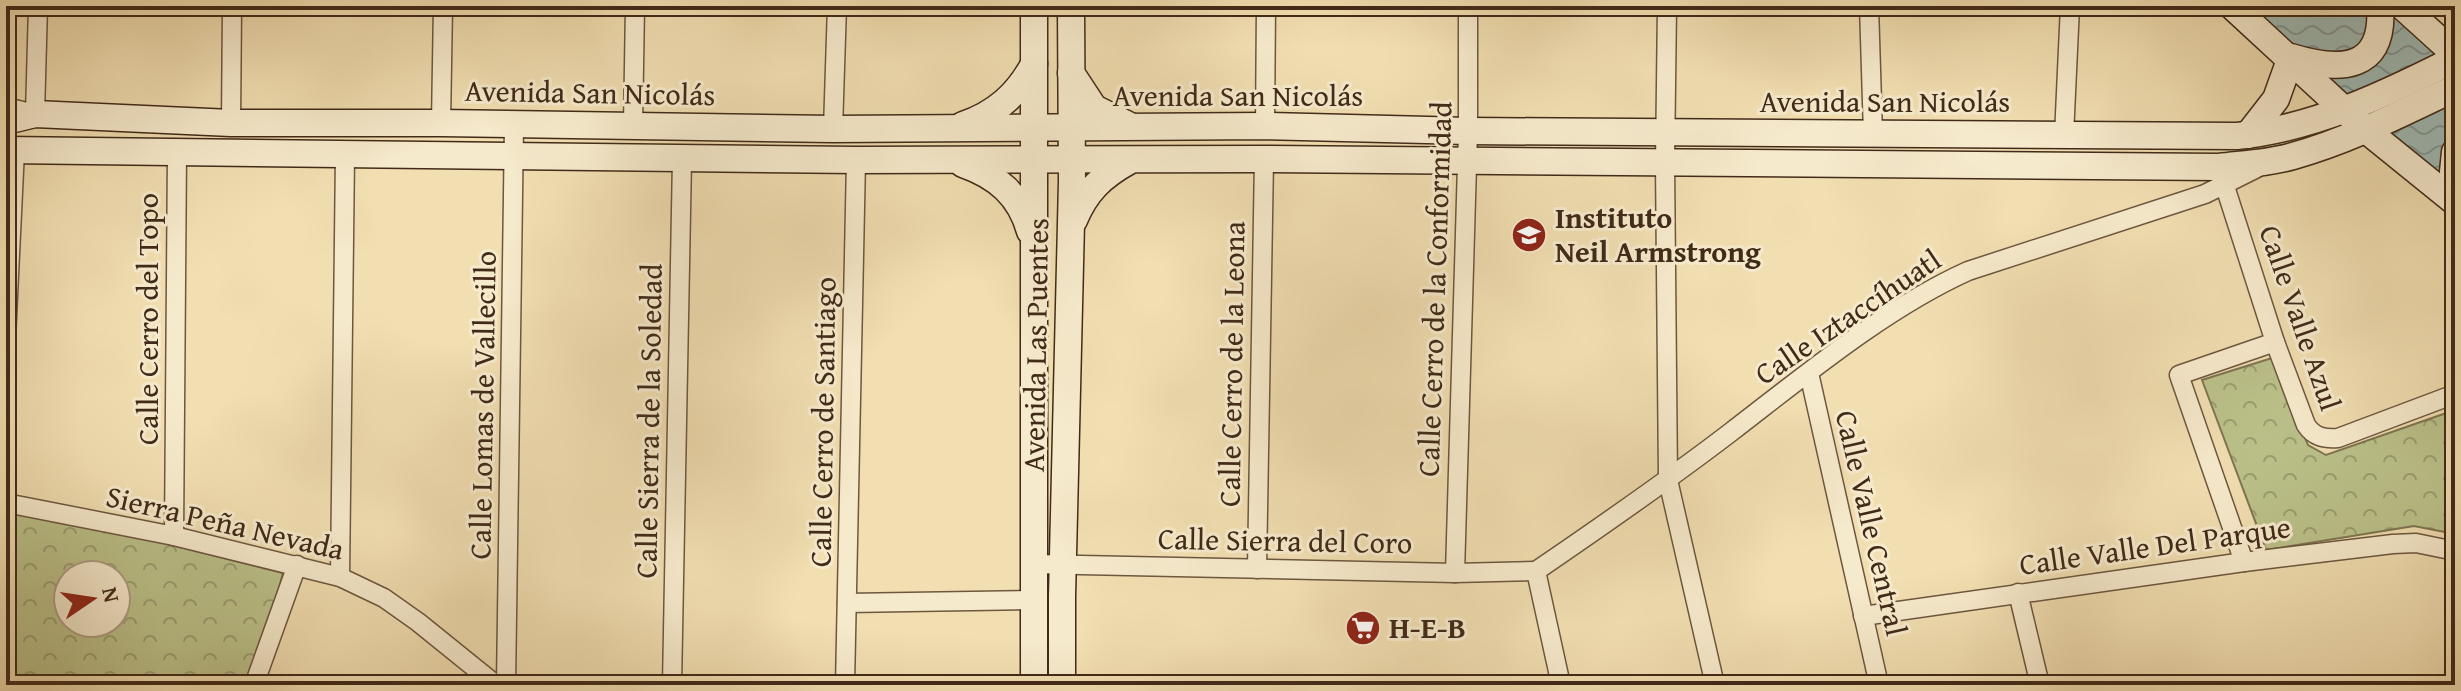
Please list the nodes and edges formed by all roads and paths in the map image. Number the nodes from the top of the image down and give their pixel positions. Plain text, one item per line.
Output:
1 (38, 6) edge
2 (232, 6) edge
3 (443, 6) edge
4 (635, 6) edge
5 (837, 6) edge
6 (1034, 6) edge
7 (1071, 6) edge
8 (1266, 6) edge
9 (1468, 6) edge
10 (1667, 6) edge
11 (1869, 6) edge
12 (2070, 6) edge
13 (2232, 6) edge
14 (2380, 6) edge
15 (2402, 6) edge
16 (2296, 59) junction
17 (1034, 64) junction
18 (2451, 67) edge
19 (1071, 73) junction
20 (6, 107) edge
21 (35, 114) junction
22 (2362, 118) junction
23 (6, 121) edge
24 (231, 123) junction
25 (441, 123) junction
26 (514, 125) junction
27 (633, 126) junction
28 (1265, 126) junction
29 (1033, 127) junction
30 (1071, 127) junction
31 (1131, 127) junction
32 (952, 128) junction
33 (833, 129) junction
34 (1468, 131) junction
35 (1665, 132) junction
36 (1873, 134) junction
37 (2248, 135) junction
38 (2064, 136) junction
39 (177, 151) junction
40 (2455, 152) edge
41 (9, 154) edge
42 (345, 154) junction
43 (515, 155) junction
44 (682, 159) junction
45 (1264, 159) junction
46 (856, 160) junction
47 (952, 160) junction
48 (1035, 160) junction
49 (1072, 161) junction
50 (1129, 161) junction
51 (1467, 161) junction
52 (1665, 163) junction
53 (2222, 176) junction
54 (2455, 190) edge
55 (2455, 202) edge
56 (1071, 227) junction
57 (1034, 245) junction
58 (6, 338) edge
59 (2275, 342) junction
60 (1809, 373) junction
61 (2455, 394) edge
62 (1668, 480) junction
63 (6, 503) edge
64 (174, 536) junction
65 (2455, 551) edge
66 (2244, 562) junction
67 (1033, 564) junction
68 (297, 565) junction
69 (1062, 565) junction
70 (1257, 569) junction
71 (1536, 571) junction
72 (1455, 573) junction
73 (340, 577) junction
74 (2018, 593) junction
75 (1033, 600) junction
76 (847, 603) junction
77 (1863, 616) junction
78 (1034, 648) junction
79 (254, 685) edge
80 (496, 685) edge
81 (506, 685) edge
82 (672, 685) edge
83 (845, 685) edge
84 (1034, 685) edge
85 (1046, 685) edge
86 (1062, 685) edge
87 (1561, 685) edge
88 (1715, 685) edge
89 (1879, 685) edge
90 (2040, 685) edge

1 - 21 street
2 - 24 street
3 - 25 street
4 - 27 street
5 - 33 street
6 - 17 street, Avenida Las Puentes
7 - 19 street, Avenida Las Puentes
8 - 28 street
9 - 34 street, Calle Cerro de la Conformidad
10 - 35 street
11 - 36 street
12 - 38 street
13 - 16 street
14 - 16 street
15 - 18 street
16 - 22 street
16 - 37 street
17 - 29 street, Avenida Las Puentes
17 - 32 street
18 - 22 street, Avenida San Nicolás
19 - 30 street, Avenida Las Puentes
19 - 31 street
20 - 21 street
21 - 23 street, Avenida San Nicolás
21 - 24 street, Avenida San Nicolás
22 - 37 street, Avenida San Nicolás
22 - 53 street, Avenida San Nicolás
22 - 55 street
24 - 25 street, Avenida San Nicolás
25 - 26 street, Avenida San Nicolás
26 - 27 street, Avenida San Nicolás
26 - 43 street, Calle Lomas de Vallecillo
27 - 33 street, Avenida San Nicolás
28 - 31 street, Avenida San Nicolás
28 - 34 street, Avenida San Nicolás
29 - 30 street, Avenida San Nicolás
29 - 32 street, Avenida San Nicolás
29 - 48 street, Avenida Las Puentes
30 - 31 street, Avenida San Nicolás
30 - 49 street, Avenida Las Puentes
32 - 33 street, Avenida San Nicolás
34 - 35 street, Avenida San Nicolás
34 - 51 street, Calle Cerro de la Conformidad
35 - 36 street, Avenida San Nicolás
35 - 52 street
36 - 38 street, Avenida San Nicolás
37 - 38 street, Avenida San Nicolás
39 - 41 street, Avenida San Nicolás
39 - 42 street, Avenida San Nicolás
39 - 64 street, Calle Cerro del Topo
40 - 54 street
41 - 58 street
42 - 43 street, Avenida San Nicolás
42 - 73 street
43 - 44 street, Avenida San Nicolás
43 - 81 street, Calle Lomas de Vallecillo
44 - 46 street, Avenida San Nicolás
44 - 82 street, Calle Sierra de la Soledad
45 - 50 street, Avenida San Nicolás
45 - 51 street, Avenida San Nicolás
45 - 70 street, Calle Cerro de la Leona
46 - 47 street, Avenida San Nicolás
46 - 76 street, Calle Cerro de Santiago
47 - 48 street, Avenida San Nicolás
47 - 57 street
48 - 49 street, Avenida San Nicolás
48 - 57 street, Avenida Las Puentes
49 - 50 street, Avenida San Nicolás
49 - 56 street, Avenida Las Puentes
50 - 56 street
51 - 52 street, Avenida San Nicolás
51 - 72 street, Calle Cerro de la Conformidad
52 - 53 street, Avenida San Nicolás
52 - 62 street
53 - 59 street, Calle Valle Azul
53 - 60 street, Calle Iztaccíhuatl
56 - 69 street, Avenida Las Puentes
57 - 67 street, Avenida Las Puentes
59 - 61 street, Calle Valle Azul
59 - 66 street
60 - 62 street, Calle Iztaccíhuatl
60 - 77 street, Calle Valle Central
62 - 71 street, Calle Iztaccíhuatl
62 - 88 street
63 - 64 street, Sierra Peña Nevada
64 - 68 street, Sierra Peña Nevada
65 - 66 street, Calle Valle Del Parque
66 - 74 street, Calle Valle Del Parque
67 - 69 street, Calle Sierra del Coro
67 - 75 street, Avenida Las Puentes
68 - 73 street, Sierra Peña Nevada
68 - 79 street
69 - 70 street, Calle Sierra del Coro
69 - 86 street, Avenida Las Puentes
70 - 72 street, Calle Sierra del Coro
71 - 72 street, Calle Sierra del Coro
71 - 87 street
73 - 80 street, Sierra Peña Nevada
74 - 77 street, Calle Valle Del Parque
74 - 90 street
75 - 76 street
75 - 78 street, Avenida Las Puentes
76 - 83 street, Calle Cerro de Santiago
77 - 89 street, Calle Valle Central
78 - 84 street, Avenida Las Puentes
78 - 85 street

